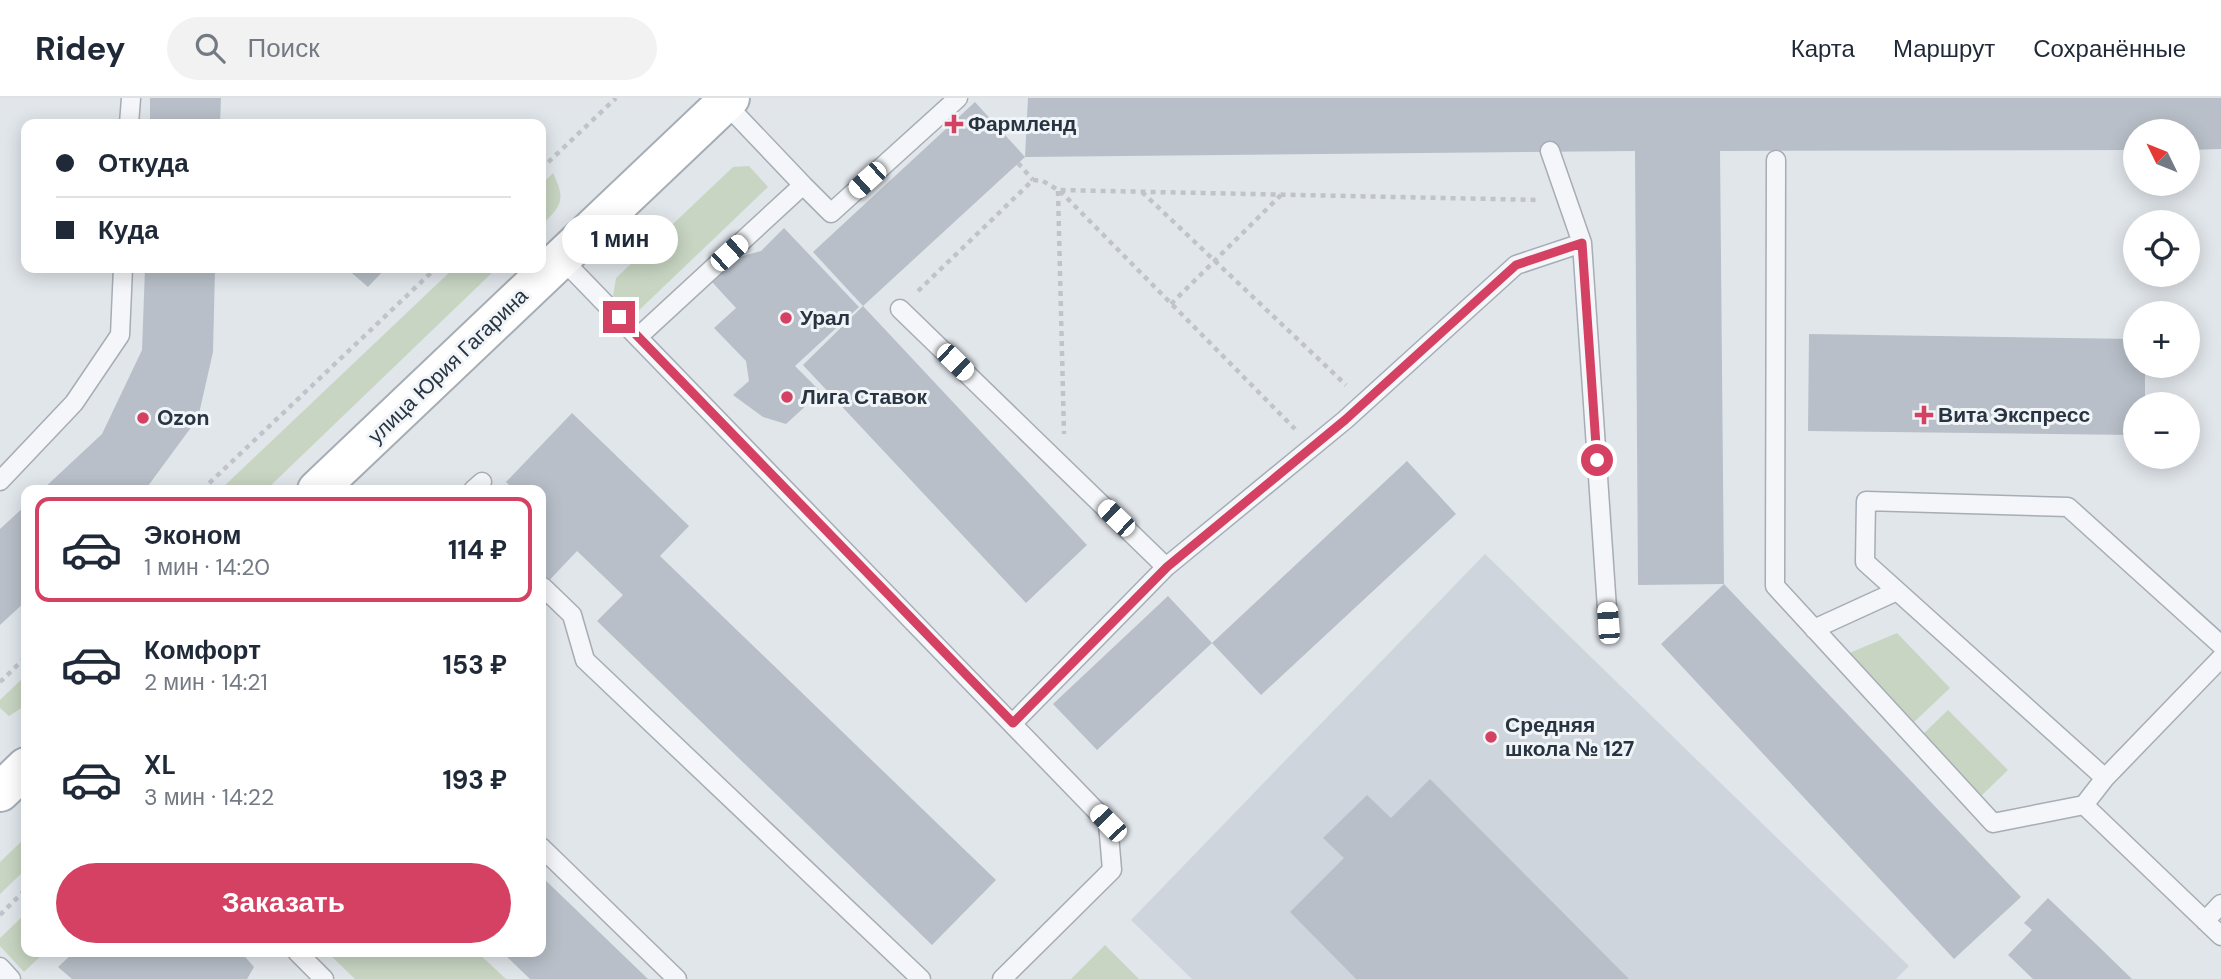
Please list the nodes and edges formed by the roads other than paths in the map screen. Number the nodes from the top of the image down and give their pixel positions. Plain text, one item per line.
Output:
1 (131, 98) edge
2 (958, 98) edge
3 (727, 101) edge
4 (130, 119) edge
5 (1550, 151) dead end
6 (1776, 160) dead end
7 (803, 185) junction
8 (1582, 243) junction
9 (561, 258) junction
10 (546, 272) edge
11 (123, 273) edge
12 (545, 273) edge
13 (900, 309) road end
14 (638, 337) junction
15 (0, 481) edge
16 (322, 485) edge
17 (1167, 567) junction
18 (546, 590) edge
19 (1897, 591) junction
20 (1608, 623) dead end
21 (1814, 629) junction
22 (2221, 645) edge
23 (2221, 658) edge
24 (1013, 723) junction
25 (21, 772) edge
26 (2105, 778) junction
27 (0, 792) edge
28 (2084, 805) junction
29 (546, 852) edge
30 (2221, 904) edge
31 (2205, 921) junction
32 (2221, 936) edge
33 (302, 957) edge
34 (0, 967) edge
35 (11, 979) edge
36 (324, 979) edge
37 (677, 979) edge
38 (921, 979) edge
39 (1002, 979) edge

1 - 4 lane
2 - 7 lane
3 - 7 lane
3 - 9 main road, улица Юрия Гагарина
5 - 8 lane
6 - 21 lane
7 - 14 lane
8 - 17 lane
8 - 20 lane
9 - 10 main road, улица Юрия Гагарина
9 - 14 lane
11 - 15 lane
12 - 16 main road, улица Юрия Гагарина
13 - 17 lane
14 - 24 lane
17 - 24 lane
18 - 38 lane
19 - 21 lane
19 - 22 lane
19 - 26 lane
21 - 28 lane
23 - 26 lane
24 - 39 lane
25 - 27 main road
26 - 28 lane
28 - 31 lane
29 - 37 lane
30 - 31 lane
31 - 32 lane
33 - 36 lane
34 - 35 lane

